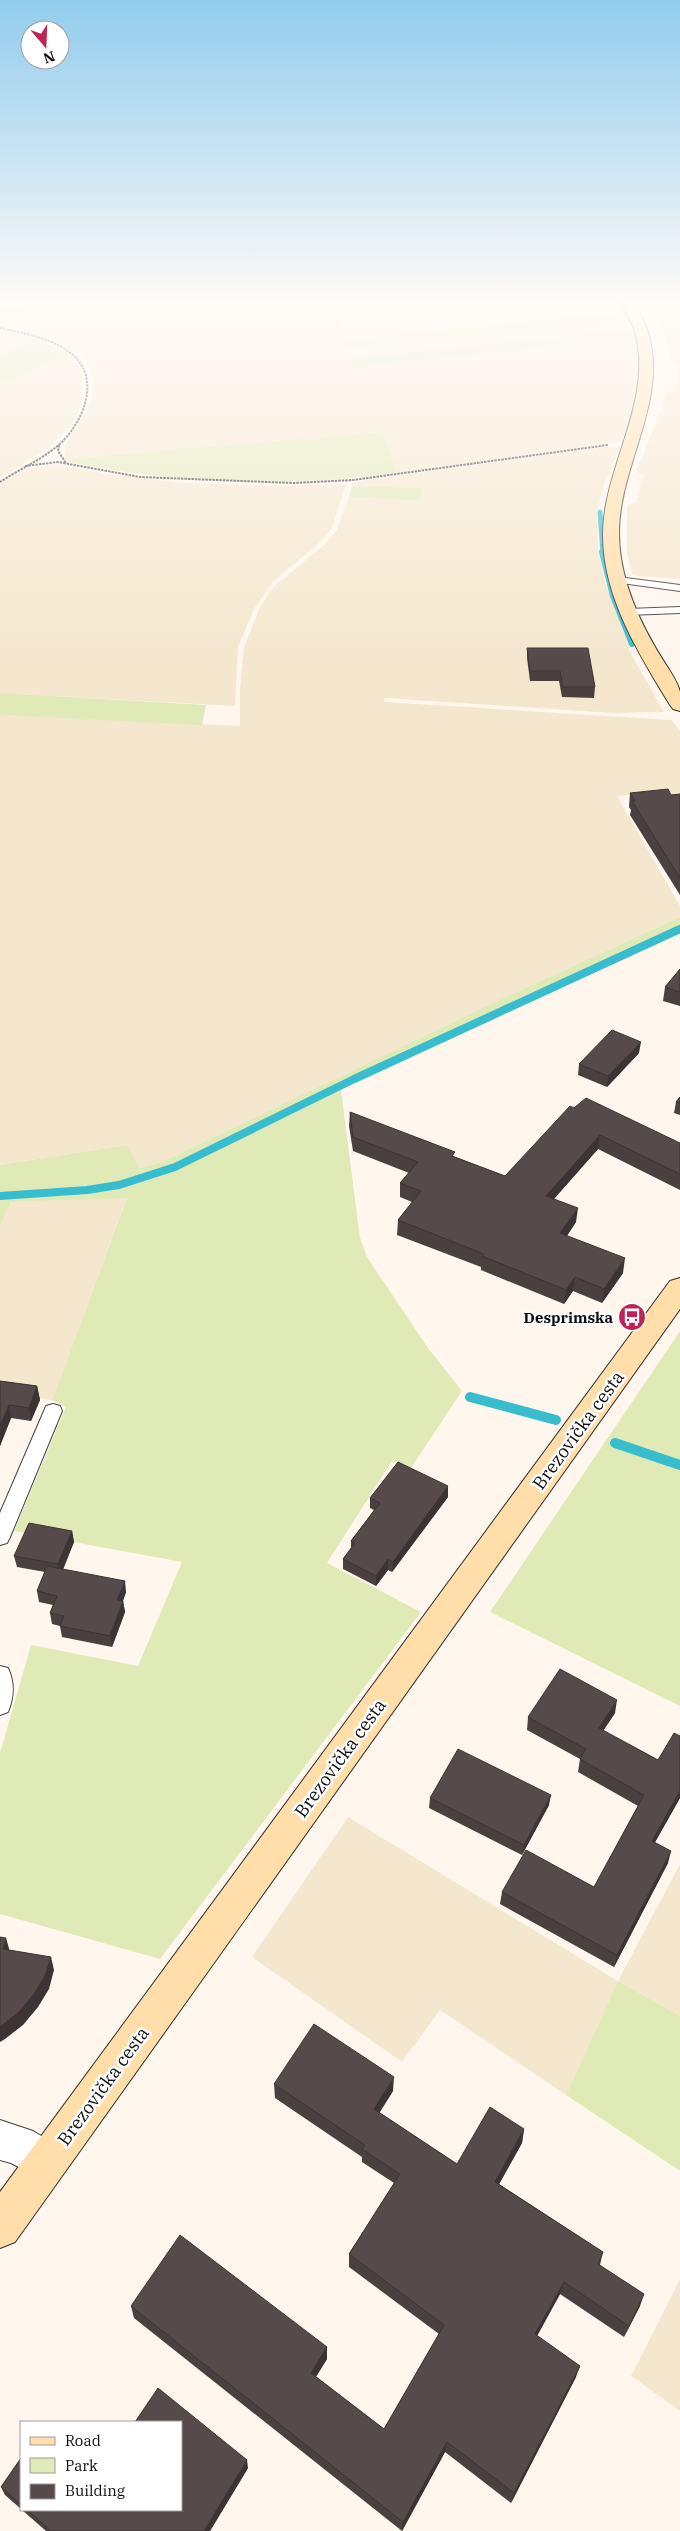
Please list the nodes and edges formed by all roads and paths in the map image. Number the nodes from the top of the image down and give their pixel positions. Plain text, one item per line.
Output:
1 (78, 419) edge
2 (643, 419) edge
3 (58, 444) junction
4 (634, 445) junction
5 (66, 463) junction
6 (25, 466) junction
7 (0, 482) edge
8 (618, 580) junction
9 (680, 588) edge
10 (680, 610) edge
11 (628, 612) junction
12 (680, 705) edge
13 (680, 1288) edge
14 (53, 1411) dead end
15 (0, 1536) edge
16 (0, 1675) edge
17 (0, 1705) edge
18 (0, 2140) edge
19 (47, 2162) junction
20 (0, 2227) edge

1 - 3 path
2 - 4 main road
3 - 5 path
3 - 6 path
4 - 5 path
4 - 8 main road
5 - 6 path
6 - 7 path
8 - 9 lane
8 - 11 main road
10 - 11 lane
11 - 12 main road
13 - 19 main road, Brezovička cesta
14 - 15 lane
16 - 17 lane
18 - 19 street
19 - 20 main road, Brezovička cesta

